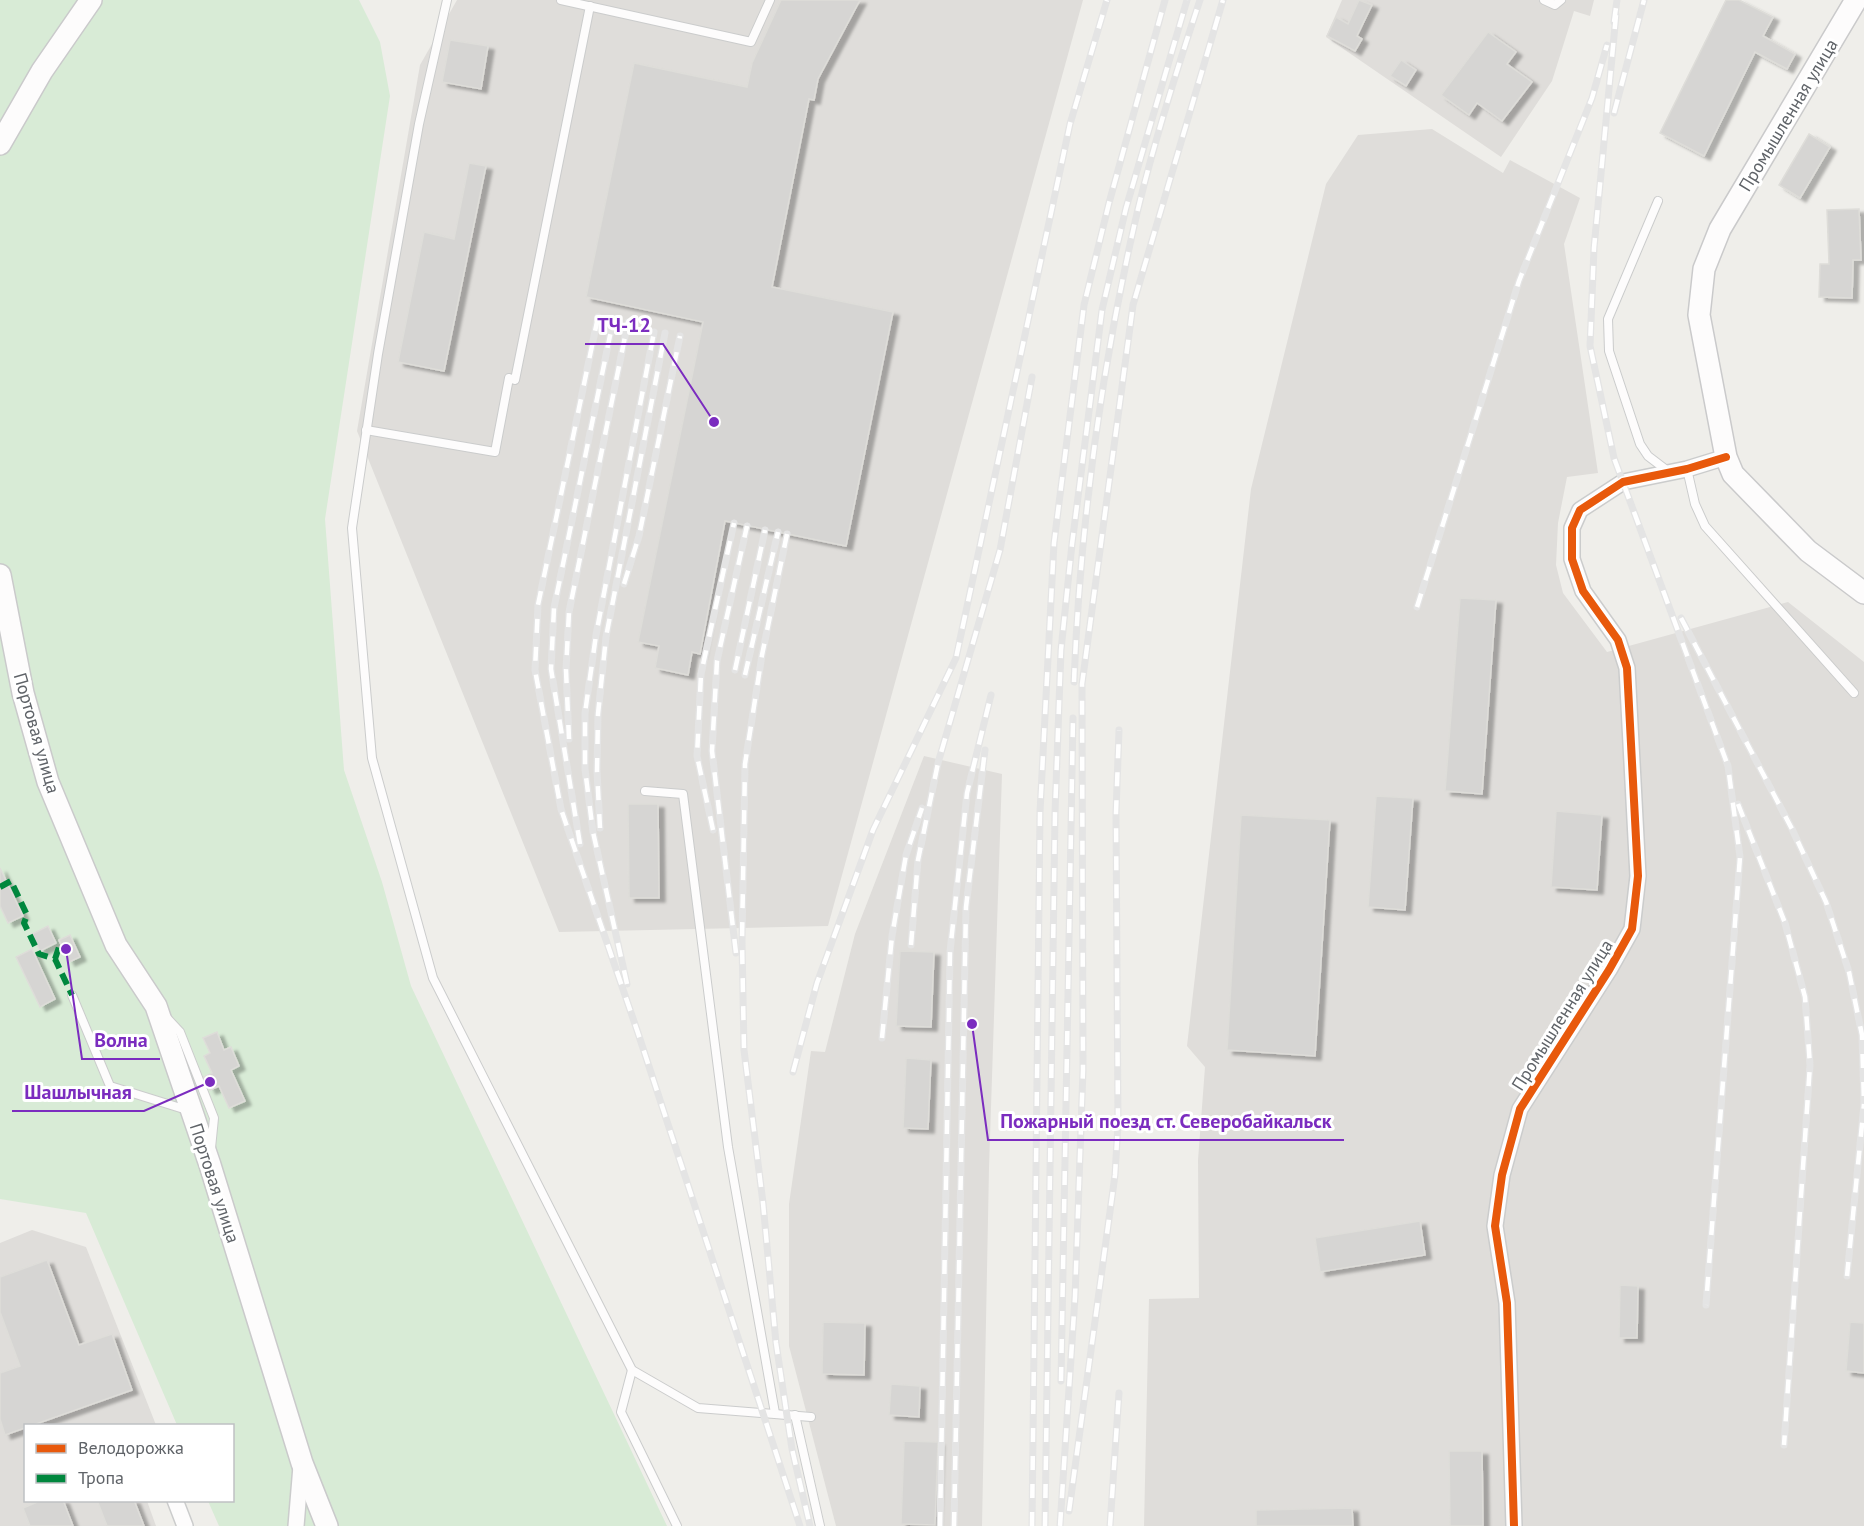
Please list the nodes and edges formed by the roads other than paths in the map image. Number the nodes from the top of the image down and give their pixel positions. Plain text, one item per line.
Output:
1 (91, 0) edge
2 (447, 0) edge
3 (561, 0) edge
4 (770, 0) edge
5 (1544, 0) edge
6 (1561, 0) edge
7 (1856, 0) edge
8 (590, 6) junction
9 (0, 144) edge
10 (1658, 201) dead end
11 (366, 430) junction
12 (1726, 457) junction
13 (1687, 469) junction
14 (1670, 472) junction
15 (0, 575) edge
16 (1864, 593) edge
17 (1854, 693) dead end
18 (645, 791) dead end
19 (72, 995) dead end
20 (156, 1005) junction
21 (192, 1111) junction
22 (210, 1165) junction
23 (632, 1370) junction
24 (775, 1413) junction
25 (795, 1415) junction
26 (811, 1417) dead end
27 (302, 1463) junction
28 (176, 1502) edge
29 (185, 1526) edge
30 (296, 1526) edge
31 (327, 1526) edge
32 (677, 1526) edge
33 (820, 1526) edge
34 (1514, 1526) edge

1 - 9 main road
2 - 11 lane
3 - 8 lane
4 - 8 lane
5 - 6 lane
7 - 12 main road, Промышленная улица
8 - 11 lane
10 - 14 lane
11 - 23 lane
12 - 13 street, Промышленная улица
12 - 16 main road
13 - 14 street, Промышленная улица
13 - 17 lane
14 - 34 street, Промышленная улица
15 - 20 main road, Портовая улица
18 - 24 lane
19 - 21 lane
20 - 21 main road, Портовая улица
20 - 22 lane
21 - 22 main road, Портовая улица
22 - 27 main road, Портовая улица
23 - 24 lane
23 - 32 lane
24 - 25 lane
25 - 26 lane
25 - 33 lane
27 - 30 street
27 - 31 main road, Портовая улица
28 - 29 street

